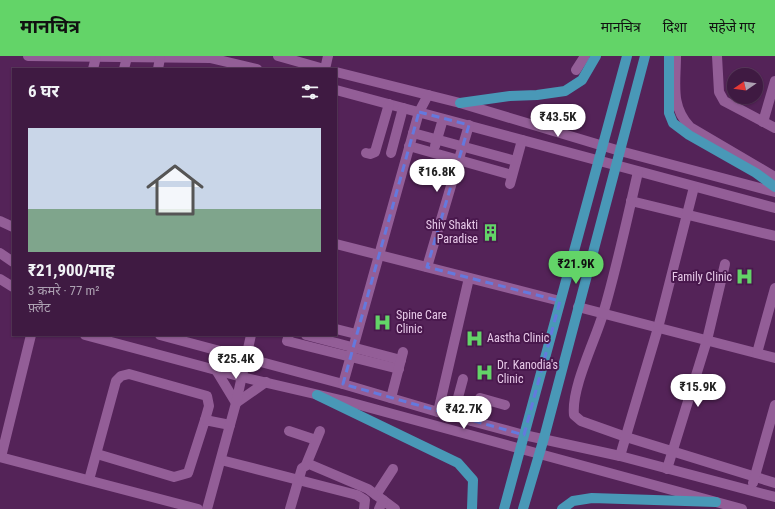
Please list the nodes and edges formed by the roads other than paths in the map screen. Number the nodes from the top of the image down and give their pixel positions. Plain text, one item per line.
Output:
1 (28, 56) edge
2 (278, 56) edge
3 (328, 56) edge
4 (585, 56) edge
5 (596, 56) edge
6 (627, 56) edge
7 (645, 56) edge
8 (669, 56) edge
9 (676, 56) edge
10 (717, 56) edge
11 (96, 57) edge
12 (127, 57) junction
13 (160, 58) junction
14 (204, 58) junction
15 (93, 68) edge
16 (124, 68) edge
17 (158, 68) edge
18 (201, 68) edge
19 (252, 68) edge
20 (321, 68) edge
21 (325, 68) edge
22 (576, 70) dead end
23 (337, 72) edge
24 (775, 81) edge
25 (337, 90) edge
26 (428, 95) junction
27 (460, 103) junction
28 (389, 104) junction
29 (403, 108) junction
30 (419, 112) junction
31 (443, 118) junction
32 (763, 122) junction
33 (469, 126) junction
34 (775, 128) edge
35 (413, 132) junction
36 (437, 139) junction
37 (522, 140) junction
38 (409, 146) junction
39 (463, 146) junction
40 (603, 146) junction
41 (620, 151) junction
42 (366, 153) dead end
43 (391, 153) dead end
44 (434, 153) junction
45 (459, 160) junction
46 (516, 161) junction
47 (599, 161) junction
48 (616, 166) junction
49 (638, 172) junction
50 (775, 177) edge
51 (694, 187) junction
52 (775, 187) edge
53 (775, 192) edge
54 (631, 201) junction
55 (775, 208) edge
56 (687, 215) junction
57 (0, 221) edge
58 (12, 227) edge
59 (775, 236) edge
60 (337, 244) edge
61 (0, 253) edge
62 (378, 255) junction
63 (12, 261) edge
64 (725, 264) dead end
65 (427, 267) junction
66 (469, 278) junction
67 (0, 279) edge
68 (12, 286) edge
69 (775, 288) edge
70 (560, 301) junction
71 (578, 307) junction
72 (603, 314) junction
73 (658, 328) junction
74 (337, 329) edge
75 (356, 334) junction
76 (31, 336) edge
77 (89, 336) edge
78 (164, 336) edge
79 (249, 336) edge
80 (289, 336) edge
81 (309, 336) edge
82 (707, 340) junction
83 (352, 351) junction
84 (757, 353) junction
85 (245, 358) junction
86 (775, 358) edge
87 (216, 370) junction
88 (242, 377) junction
89 (463, 378) dead end
90 (266, 382) junction
91 (343, 384) junction
92 (317, 395) junction
93 (391, 398) junction
94 (236, 403) junction
95 (505, 405) dead end
96 (775, 405) edge
97 (438, 412) junction
98 (453, 416) junction
99 (205, 420) junction
100 (472, 421) junction
101 (230, 425) junction
102 (289, 431) dead end
103 (524, 434) junction
104 (626, 437) junction
105 (544, 438) junction
106 (520, 449) junction
107 (674, 452) junction
108 (97, 454) junction
109 (538, 454) junction
110 (620, 456) junction
111 (0, 457) edge
112 (221, 460) junction
113 (306, 465) junction
114 (392, 469) dead end
115 (667, 469) junction
116 (755, 477) junction
117 (89, 480) junction
118 (298, 481) junction
119 (775, 483) edge
120 (751, 490) junction
121 (775, 496) edge
122 (379, 501) edge
123 (716, 502) junction
124 (198, 509) edge
125 (207, 509) edge
126 (290, 509) edge
127 (364, 509) edge
128 (395, 509) edge
129 (472, 509) edge
130 (504, 509) edge
131 (523, 509) edge
132 (562, 509) edge
133 (742, 509) edge

1 - 11 street
2 - 20 street
3 - 21 street
4 - 22 street
5 - 27 main road
6 - 40 main road
7 - 41 main road
8 - 52 main road
9 - 50 street
10 - 32 street
11 - 12 street
11 - 15 street
12 - 13 street
12 - 16 street
13 - 14 street
13 - 17 street
14 - 18 street
14 - 19 street
23 - 26 street
24 - 32 street
25 - 28 street
26 - 27 street
26 - 30 street
27 - 40 street
28 - 29 street
28 - 42 street
29 - 30 street
29 - 43 street
30 - 31 street
30 - 35 street
31 - 33 street
31 - 36 street
32 - 34 street
33 - 37 street
33 - 39 street
35 - 36 street
35 - 38 street
36 - 39 street
36 - 44 street
37 - 46 street
37 - 47 street
38 - 44 street
38 - 62 street
39 - 45 street
39 - 46 street
40 - 41 street
40 - 47 main road
41 - 48 main road
41 - 53 street
44 - 45 street
45 - 46 street
45 - 65 street
47 - 48 street
47 - 70 main road
48 - 49 street
48 - 71 main road
49 - 51 street
49 - 54 street
51 - 55 street
51 - 56 street
54 - 56 street
54 - 72 street
56 - 59 street
56 - 73 street
57 - 58 street
60 - 62 street
61 - 63 street
62 - 65 street
62 - 75 street
64 - 82 street
65 - 66 street
66 - 70 street
66 - 97 street
67 - 68 street
69 - 84 street
70 - 103 main road
71 - 72 street
71 - 105 main road
72 - 73 street
72 - 104 street
73 - 82 street
73 - 104 street
74 - 75 street
75 - 83 street
76 - 111 street
77 - 87 street
78 - 85 street
79 - 85 street
80 - 83 street
81 - 83 street
82 - 84 street
82 - 107 street
83 - 91 street
83 - 93 street
84 - 86 street
85 - 88 street
85 - 91 street
87 - 88 street
87 - 94 street
88 - 90 street
88 - 94 street
89 - 98 street
90 - 92 street
90 - 94 street
91 - 93 street
92 - 106 street
92 - 129 main road
93 - 97 street
94 - 101 street
95 - 100 street
96 - 116 street
97 - 98 street
98 - 100 street
99 - 101 street
99 - 108 street
99 - 108 street
100 - 103 street
101 - 112 street
102 - 113 street
103 - 105 street
103 - 106 main road
104 - 107 street
104 - 110 street
105 - 109 main road
105 - 110 street
106 - 109 street
106 - 130 main road
107 - 115 street
107 - 116 street
108 - 117 street
109 - 123 street
109 - 131 main road
110 - 115 street
111 - 117 street
112 - 118 street
112 - 125 street
113 - 118 street
113 - 122 street
114 - 122 street
115 - 120 street
116 - 119 street
116 - 120 street
117 - 124 street
118 - 126 street
118 - 127 street
120 - 121 street
122 - 128 street
123 - 132 main road
123 - 133 street

